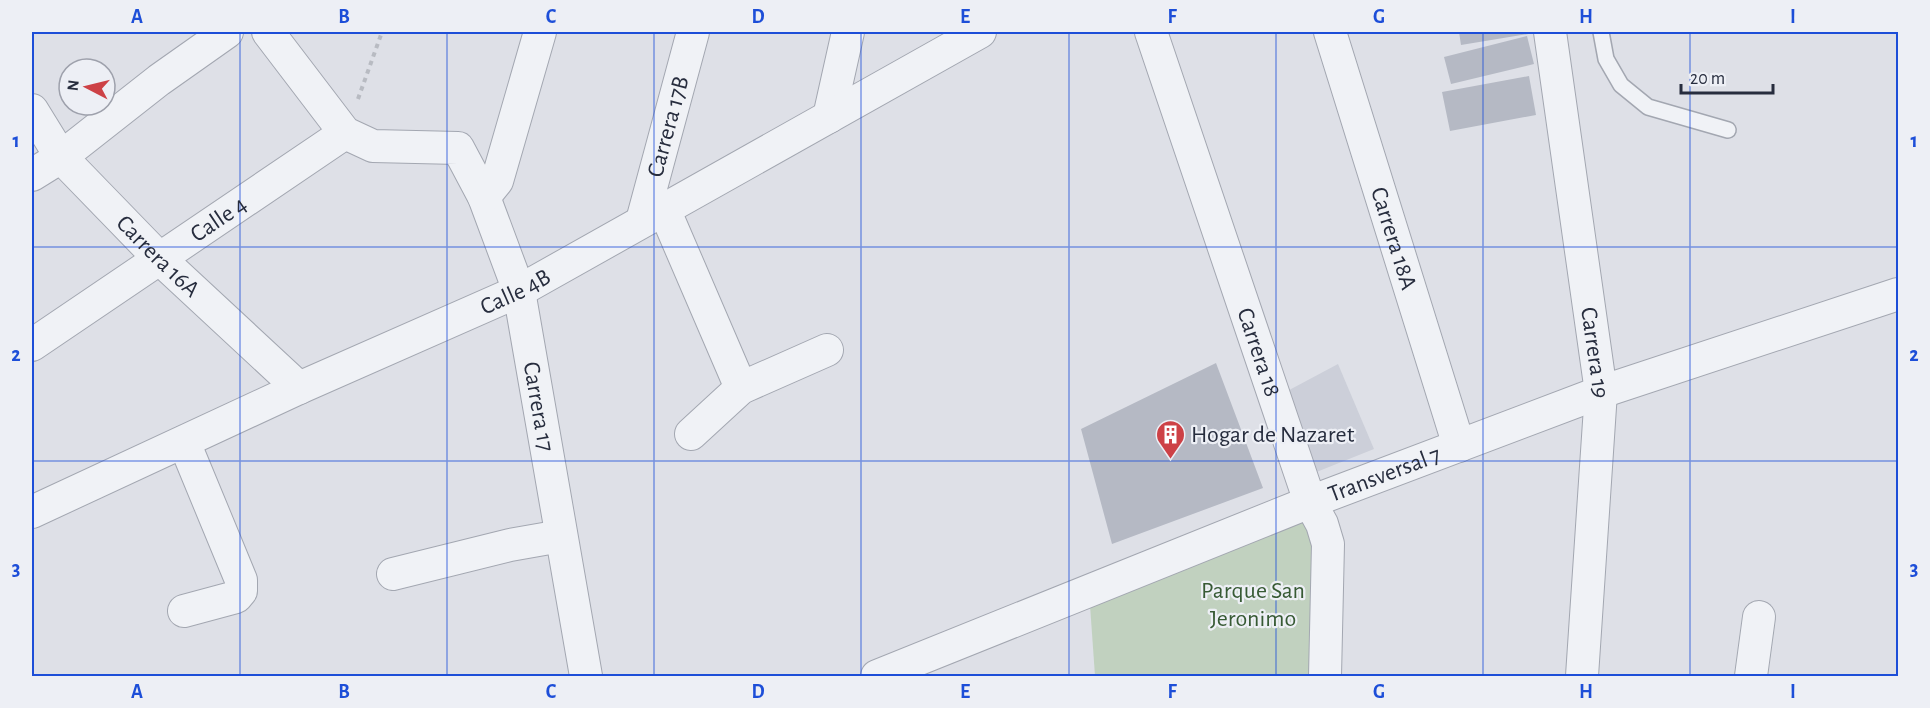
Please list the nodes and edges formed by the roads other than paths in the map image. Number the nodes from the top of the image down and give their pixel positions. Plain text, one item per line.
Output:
1 (227, 32) edge
2 (268, 32) edge
3 (540, 32) edge
4 (693, 32) edge
5 (848, 32) edge
6 (980, 32) edge
7 (1151, 32) edge
8 (1330, 32) edge
9 (1550, 32) edge
10 (1601, 32) edge
11 (32, 110) edge
12 (829, 117) junction
13 (1728, 130) dead end
14 (345, 133) junction
15 (61, 157) junction
16 (32, 175) edge
17 (484, 197) junction
18 (653, 215) junction
19 (159, 258) junction
20 (519, 291) junction
21 (1899, 294) edge
22 (32, 345) edge
23 (827, 350) dead end
24 (299, 388) junction
25 (741, 388) junction
26 (1602, 392) junction
27 (691, 434) dead end
28 (184, 442) junction
29 (1459, 447) junction
30 (1310, 502) junction
31 (32, 512) edge
32 (561, 536) junction
33 (393, 574) dead end
34 (184, 610) dead end
35 (1759, 616) dead end
36 (586, 676) edge
37 (877, 676) edge
38 (1325, 676) edge
39 (1582, 676) edge
40 (1751, 676) edge

1 - 15 street
2 - 14 street
3 - 17 street
4 - 18 street, Carrera 17B
5 - 12 street
6 - 12 street, Calle 4B
7 - 30 street, Carrera 18
8 - 29 street, Carrera 18A
9 - 26 street, Carrera 19
10 - 13 lane
11 - 15 street, Carrera 16A
12 - 18 street, Calle 4B
14 - 17 street, Carrera 17
14 - 19 street, Calle 4
15 - 16 street
15 - 19 street, Carrera 16A
17 - 20 street, Carrera 17
18 - 20 street, Calle 4B
18 - 25 street
19 - 22 street, Calle 4
19 - 24 street, Carrera 16A
20 - 24 street, Calle 4B
20 - 32 street, Carrera 17
21 - 26 street, Transversal 7
23 - 25 street
24 - 28 street, Calle 4B
25 - 27 street
26 - 29 street, Transversal 7
26 - 39 street, Carrera 19
28 - 31 street, Calle 4B
28 - 34 street
29 - 30 street, Transversal 7
30 - 37 street, Transversal 7
30 - 38 street, Carrera 18
32 - 33 street
32 - 36 street, Carrera 17
35 - 40 street

